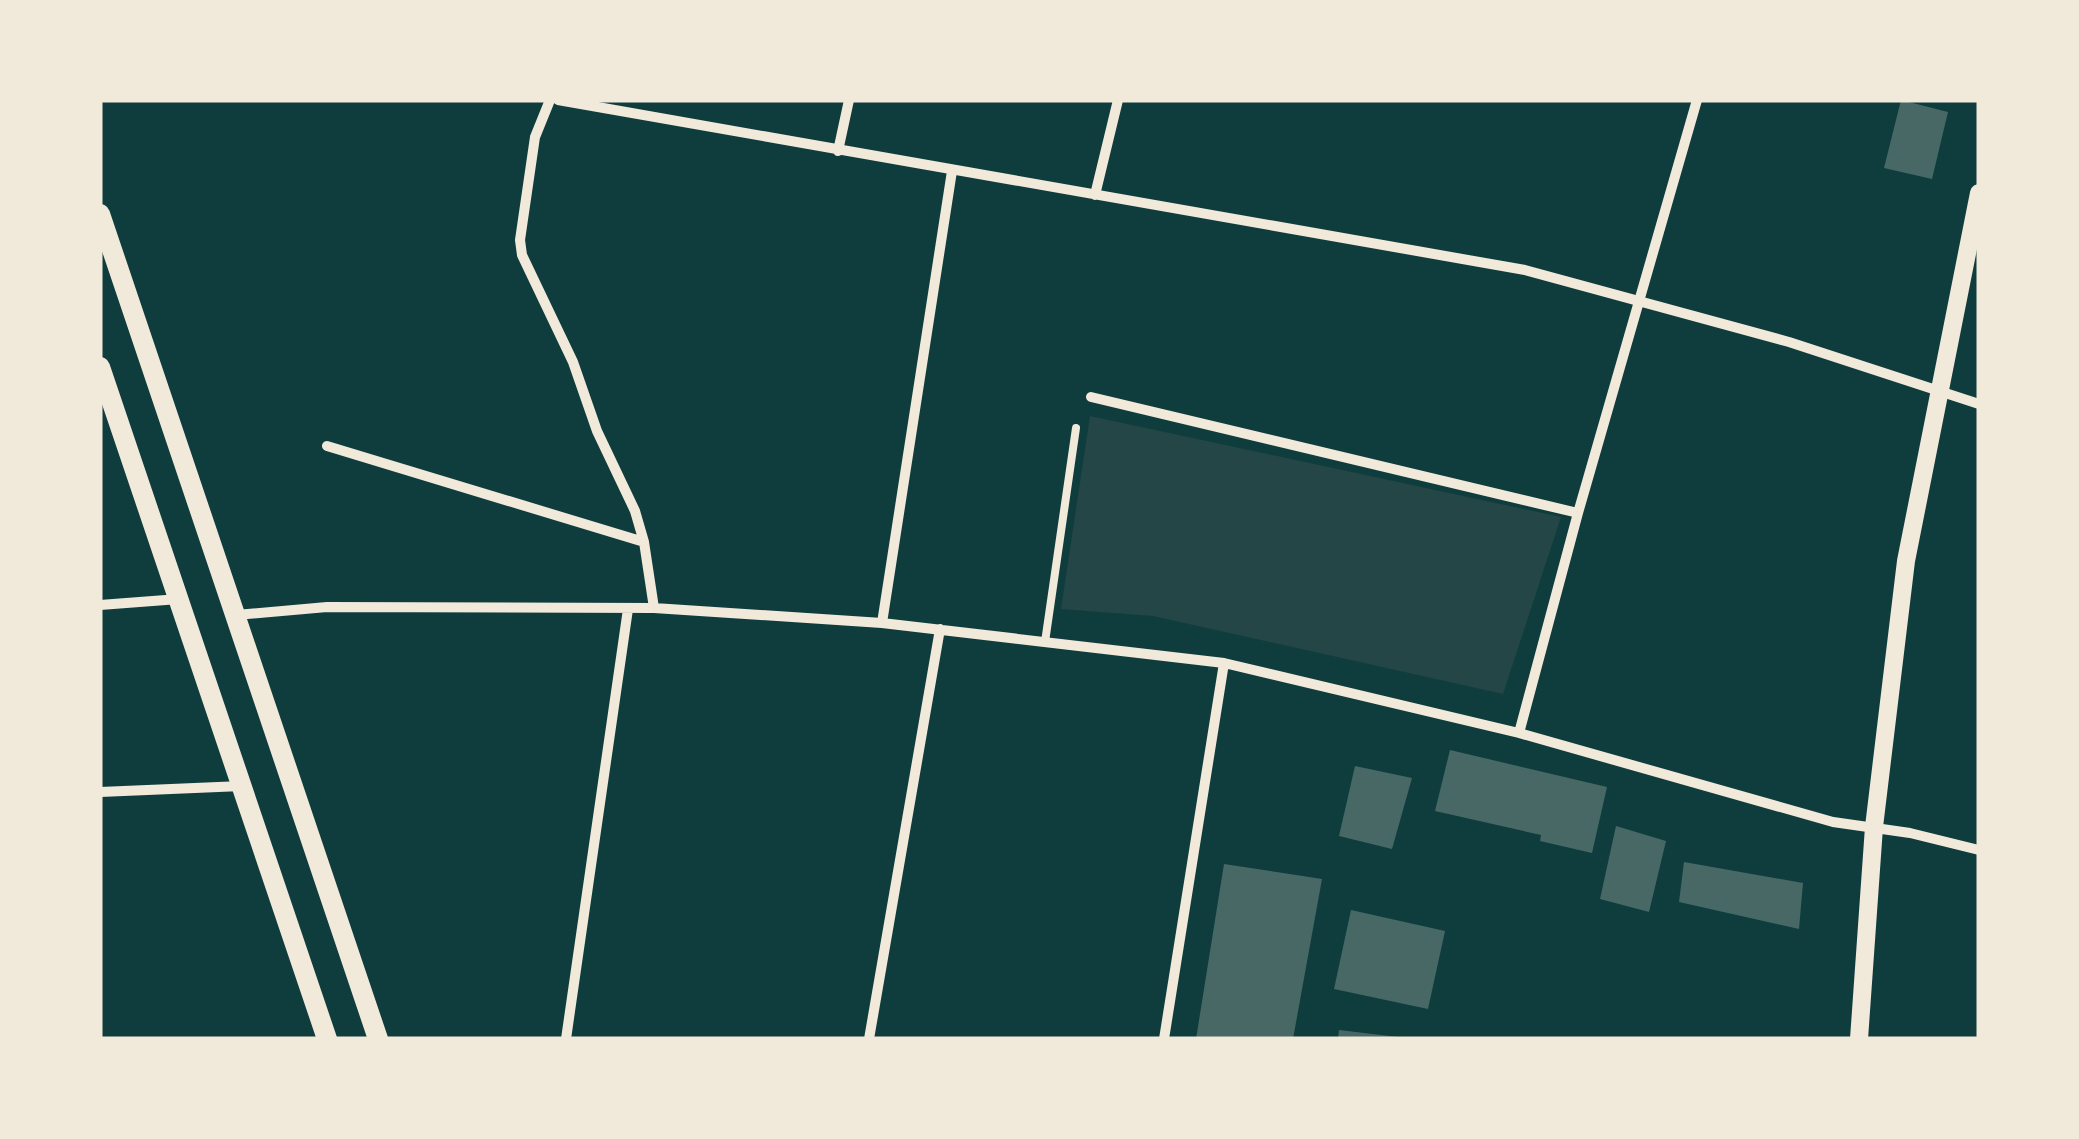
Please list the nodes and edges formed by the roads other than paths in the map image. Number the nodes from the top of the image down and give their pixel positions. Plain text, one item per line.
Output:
1 (550, 100) edge
2 (558, 100) edge
3 (849, 100) edge
4 (1118, 100) edge
5 (1697, 100) edge
6 (838, 151) junction
7 (952, 171) junction
8 (1979, 193) edge
9 (1096, 195) junction
10 (100, 214) edge
11 (1638, 299) junction
12 (100, 367) edge
13 (1938, 388) junction
14 (1091, 397) dead end
15 (1979, 404) edge
16 (1076, 428) dead end
17 (327, 446) dead end
18 (1578, 512) junction
19 (644, 542) junction
20 (179, 599) junction
21 (100, 606) edge
22 (654, 608) junction
23 (628, 609) junction
24 (236, 615) junction
25 (882, 622) junction
26 (940, 629) junction
27 (1045, 642) junction
28 (1224, 664) junction
29 (1519, 733) junction
30 (242, 786) junction
31 (100, 792) edge
32 (1874, 828) junction
33 (1979, 850) edge
34 (326, 1039) edge
35 (378, 1039) edge
36 (566, 1039) edge
37 (868, 1039) edge
38 (1164, 1039) edge
39 (1860, 1039) edge

1 - 19 street
2 - 6 street
3 - 6 street
4 - 9 street
5 - 11 street
6 - 7 street
7 - 9 street
7 - 25 street
8 - 13 street
9 - 11 street
10 - 24 main road
11 - 13 street
11 - 18 street
12 - 20 main road
13 - 15 street
13 - 32 street
14 - 18 street
16 - 27 lane
17 - 19 street
18 - 29 street
19 - 22 street
20 - 21 street
20 - 30 main road
22 - 23 street
22 - 25 street
23 - 24 street
23 - 36 street
24 - 35 main road
25 - 26 street
26 - 27 street
26 - 37 street
27 - 28 street
28 - 29 street
28 - 38 street
29 - 32 street
30 - 31 street
30 - 34 main road
32 - 33 street
32 - 39 street

